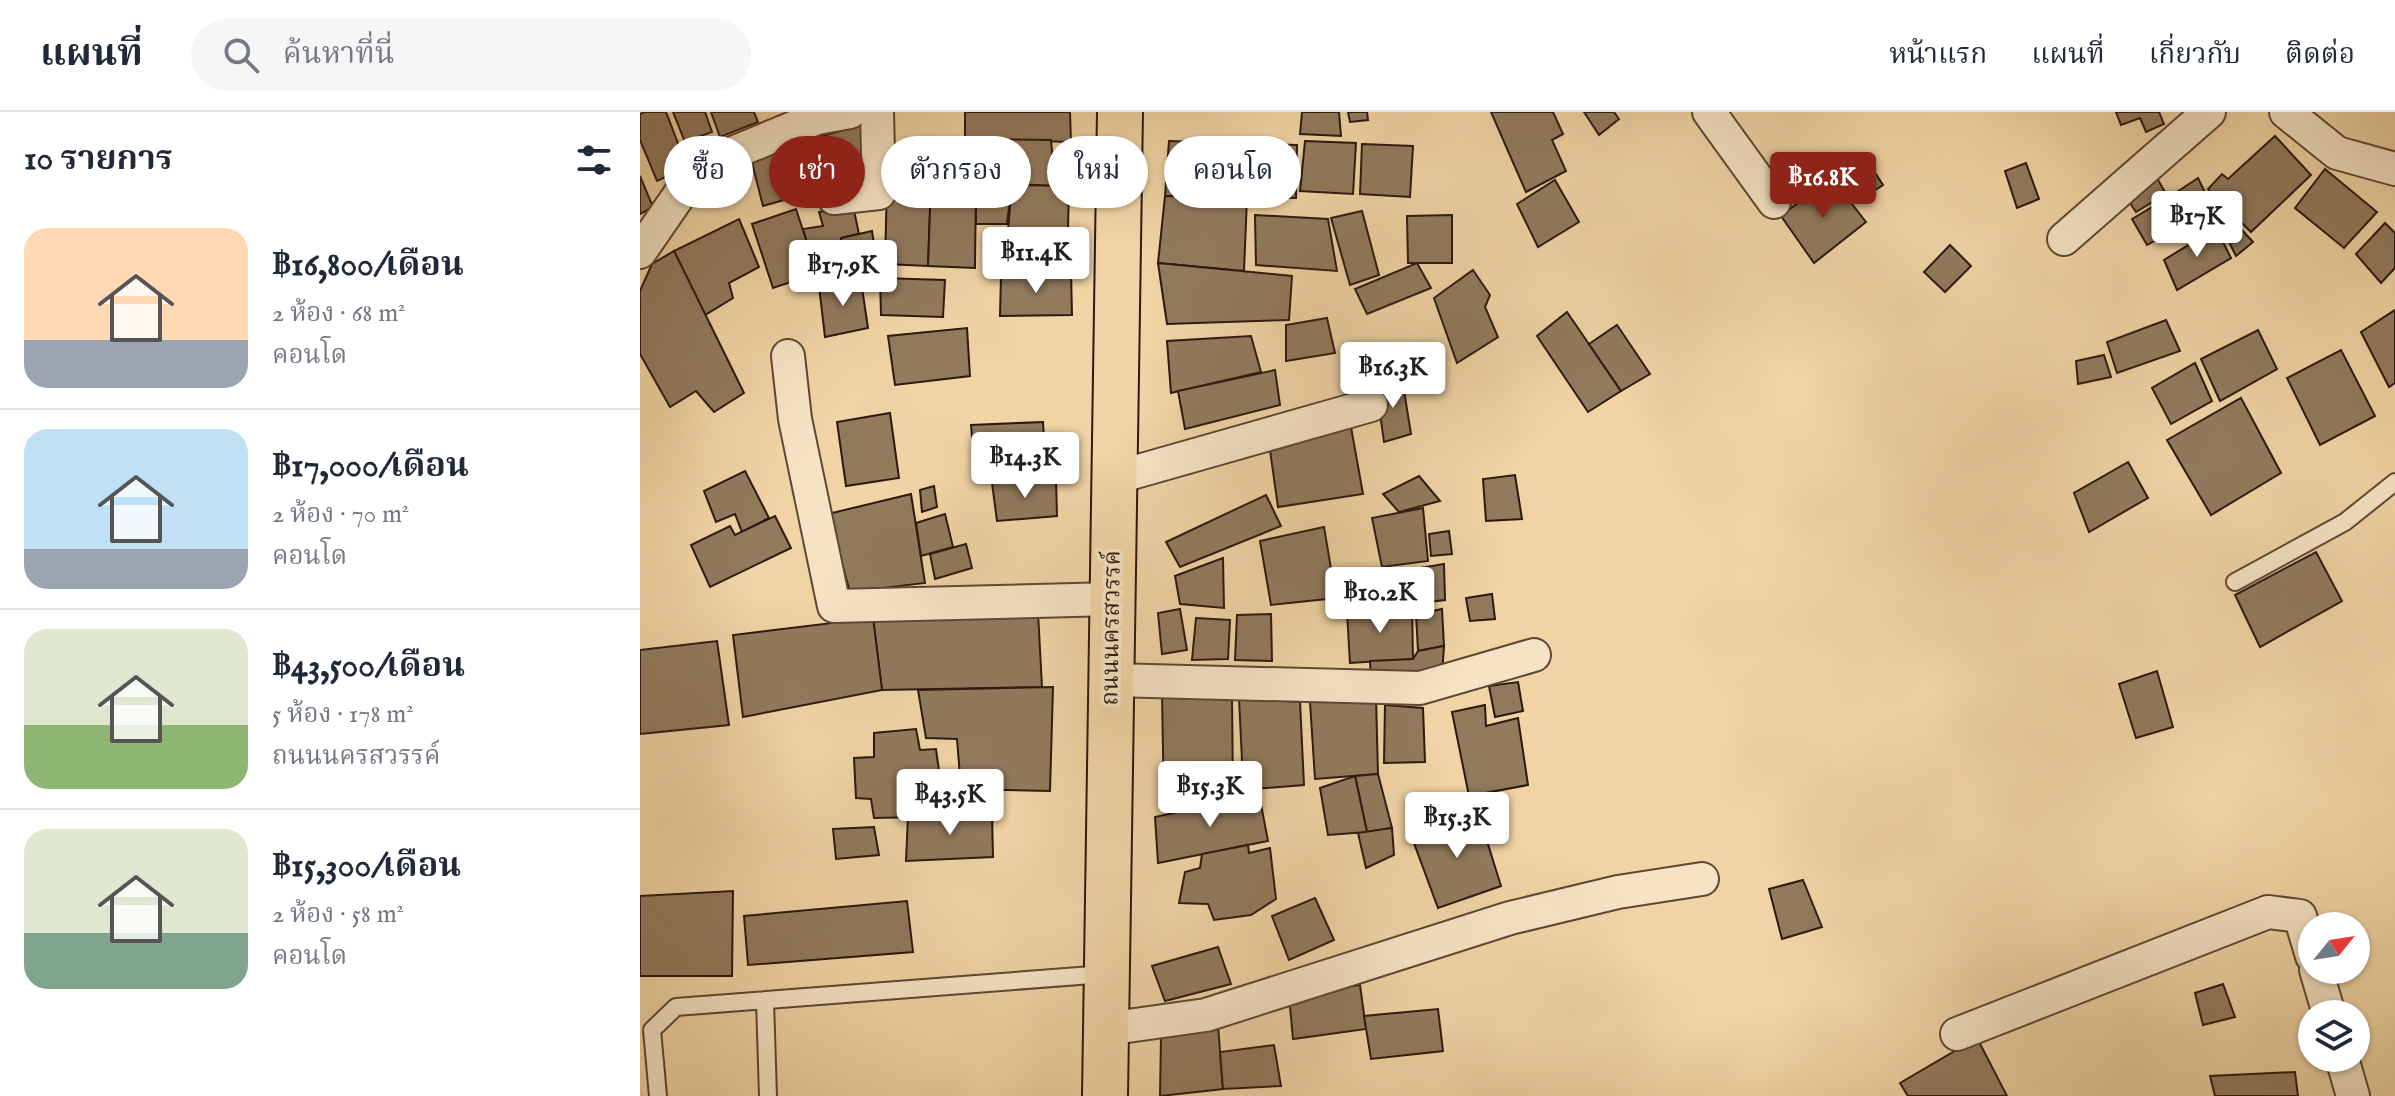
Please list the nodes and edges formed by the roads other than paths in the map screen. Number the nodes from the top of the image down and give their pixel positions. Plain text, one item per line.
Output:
1 (850, 112) edge
2 (877, 112) edge
3 (1120, 112) edge
4 (1709, 112) edge
5 (2209, 112) edge
6 (2286, 112) edge
7 (2395, 169) edge
8 (865, 195) edge
9 (1774, 202) dead end
10 (2064, 239) dead end
11 (640, 252) edge
12 (788, 356) dead end
13 (1371, 405) dead end
14 (1114, 478) junction
15 (2395, 482) edge
16 (2235, 582) dead end
17 (1113, 599) junction
18 (1534, 655) dead end
19 (1112, 680) junction
20 (1702, 879) dead end
21 (2298, 916) edge
22 (1107, 974) junction
23 (765, 1001) junction
24 (1106, 1029) junction
25 (1957, 1034) dead end
26 (647, 1046) edge
27 (2346, 1072) edge
28 (658, 1096) edge
29 (768, 1096) edge
30 (1105, 1096) edge
31 (2353, 1096) edge

1 - 11 street
2 - 8 street
3 - 14 main road, ถนนนครสวรรค์
4 - 9 street
5 - 10 street
6 - 7 street
12 - 17 street
13 - 14 street
14 - 17 main road, ถนนนครสวรรค์
15 - 16 lane
17 - 19 main road, ถนนนครสวรรค์
18 - 19 street
19 - 22 main road, ถนนนครสวรรค์
20 - 24 street
21 - 25 street
22 - 23 lane
22 - 24 main road, ถนนนครสวรรค์
23 - 26 lane
23 - 29 lane
24 - 30 main road, ถนนนครสวรรค์
26 - 28 lane
27 - 31 street

